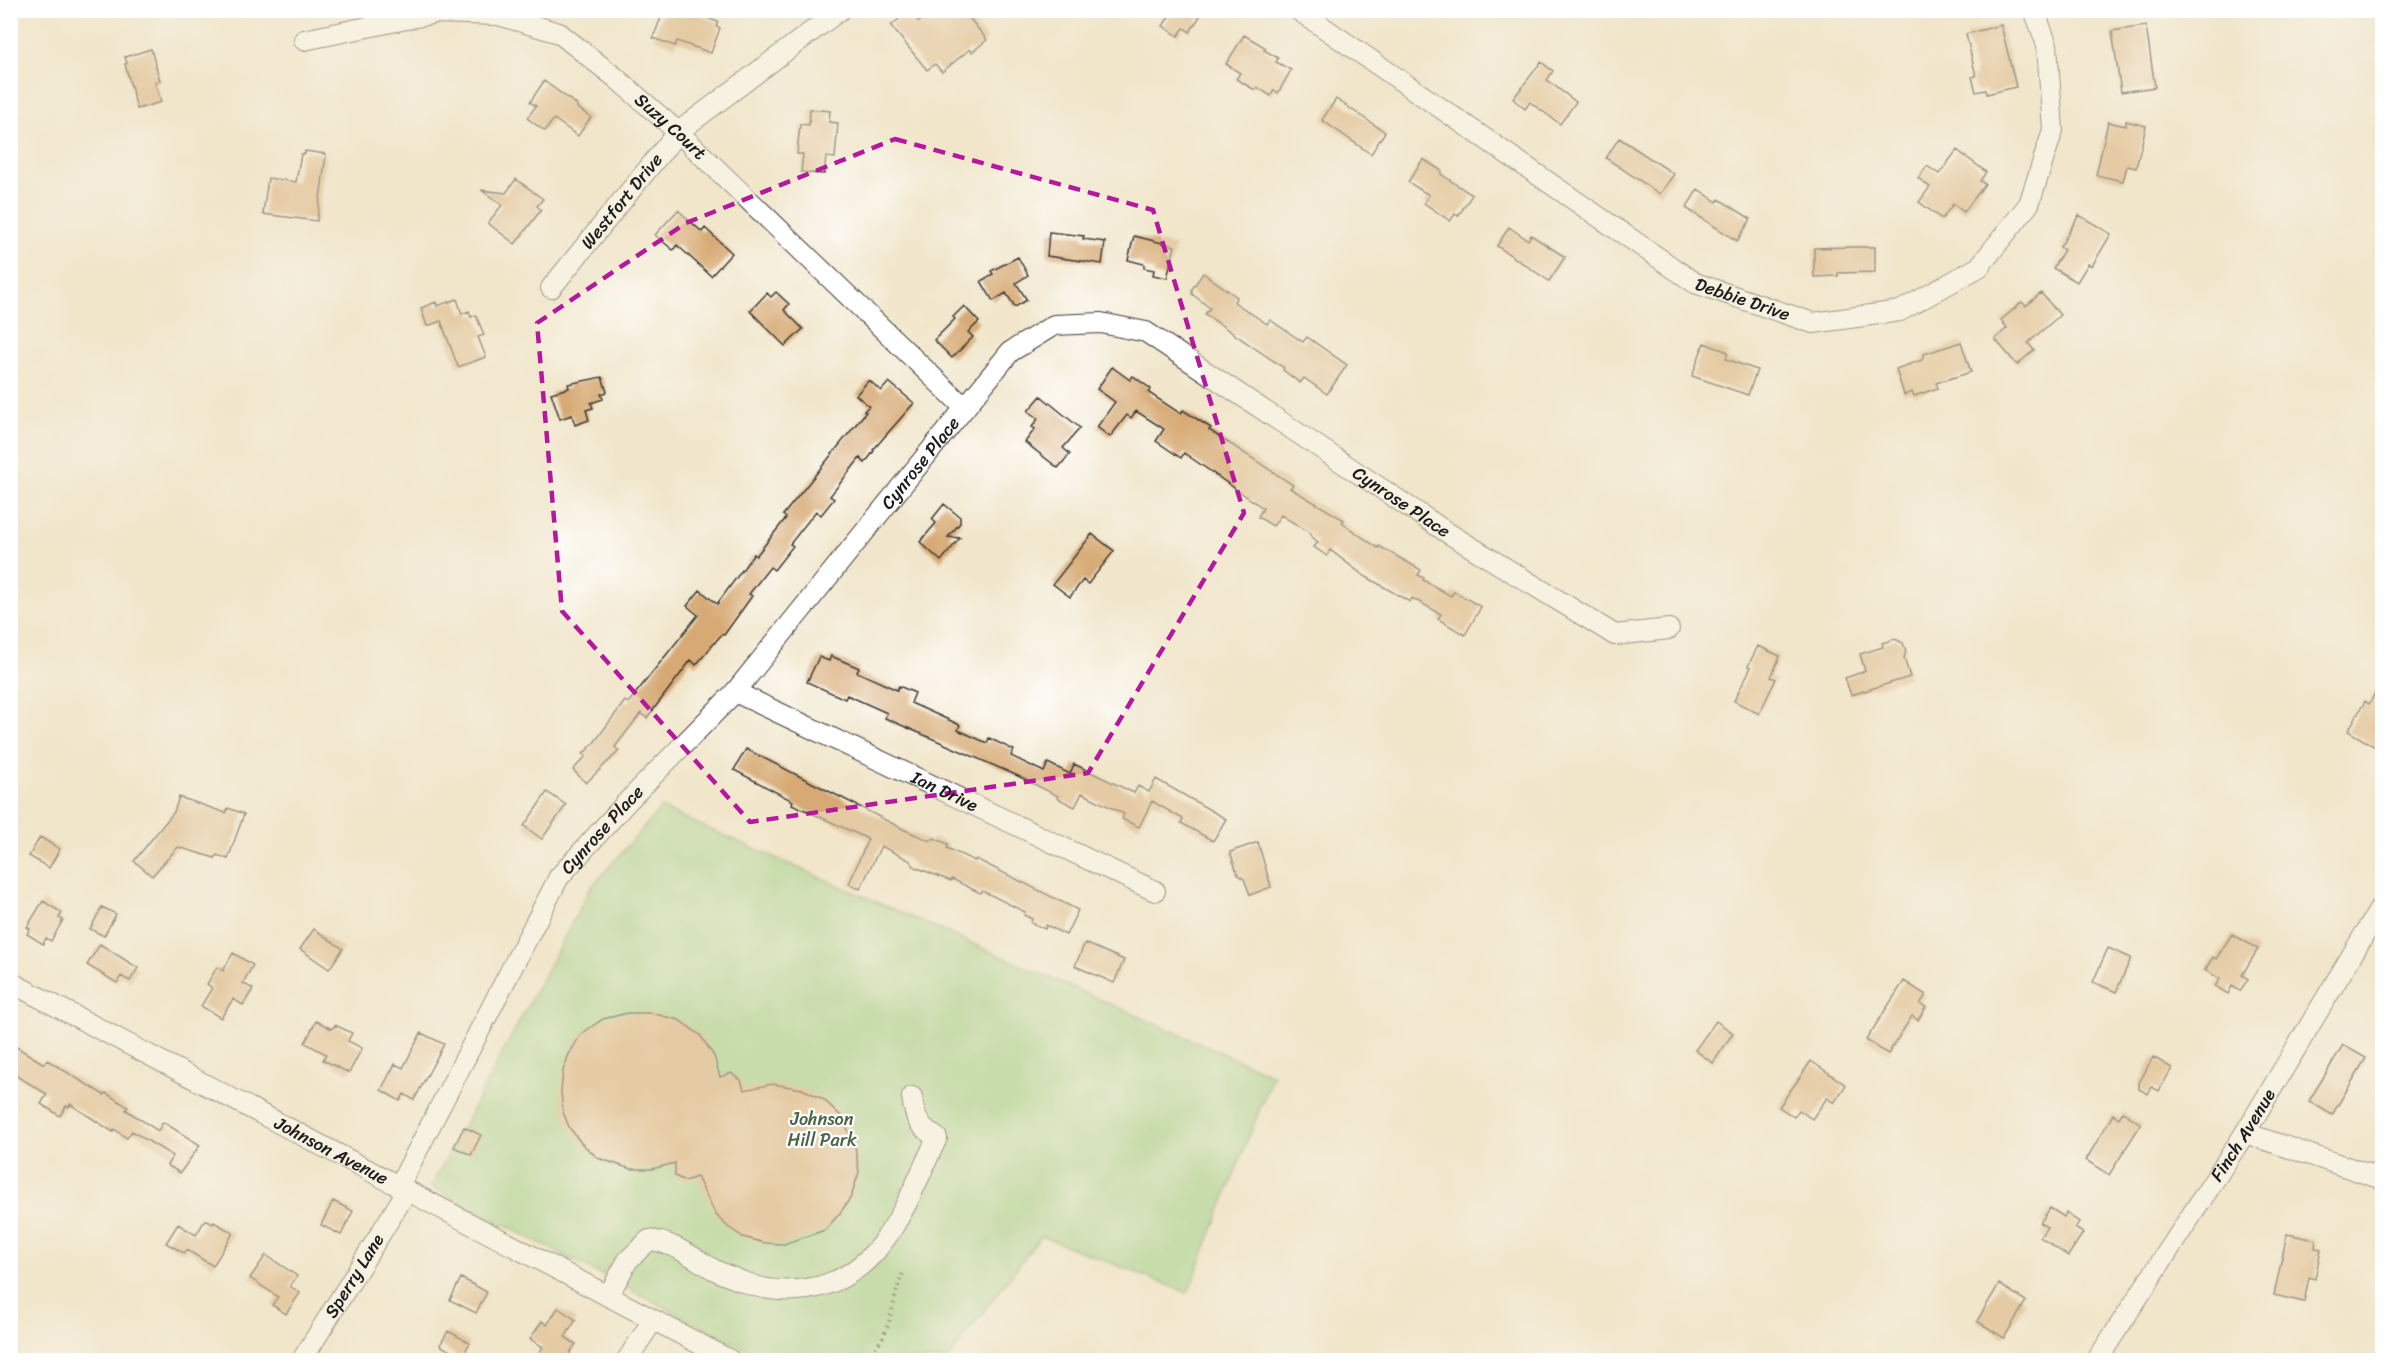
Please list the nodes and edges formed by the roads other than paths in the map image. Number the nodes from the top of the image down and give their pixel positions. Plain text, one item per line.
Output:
1 (840, 10) edge
2 (1298, 10) edge
3 (2034, 10) edge
4 (304, 40) dead end
5 (678, 132) junction
6 (551, 288) dead end
7 (965, 408) junction
8 (1669, 628) dead end
9 (735, 692) junction
10 (1155, 891) dead end
11 (2382, 906) edge
12 (10, 982) edge
13 (912, 1097) dead end
14 (2245, 1133) junction
15 (2382, 1179) edge
16 (403, 1188) junction
17 (608, 1296) junction
18 (653, 1320) junction
19 (302, 1360) edge
20 (627, 1360) edge
21 (730, 1360) edge
22 (2097, 1360) edge

1 - 5 street, Westfort Drive
2 - 3 street, Debbie Drive
4 - 5 street, Suzy Court
5 - 6 street, Westfort Drive
5 - 7 street, Suzy Court
7 - 8 street, Cynrose Place
7 - 9 street, Cynrose Place
9 - 10 street, Ian Drive
9 - 16 street, Cynrose Place
11 - 14 street, Finch Avenue
12 - 16 street, Johnson Avenue
13 - 17 street
14 - 15 street
14 - 22 street, Finch Avenue
16 - 17 street, Johnson Avenue
16 - 19 street, Sperry Lane
17 - 18 street, Johnson Avenue
18 - 20 street
18 - 21 street, Johnson Avenue

